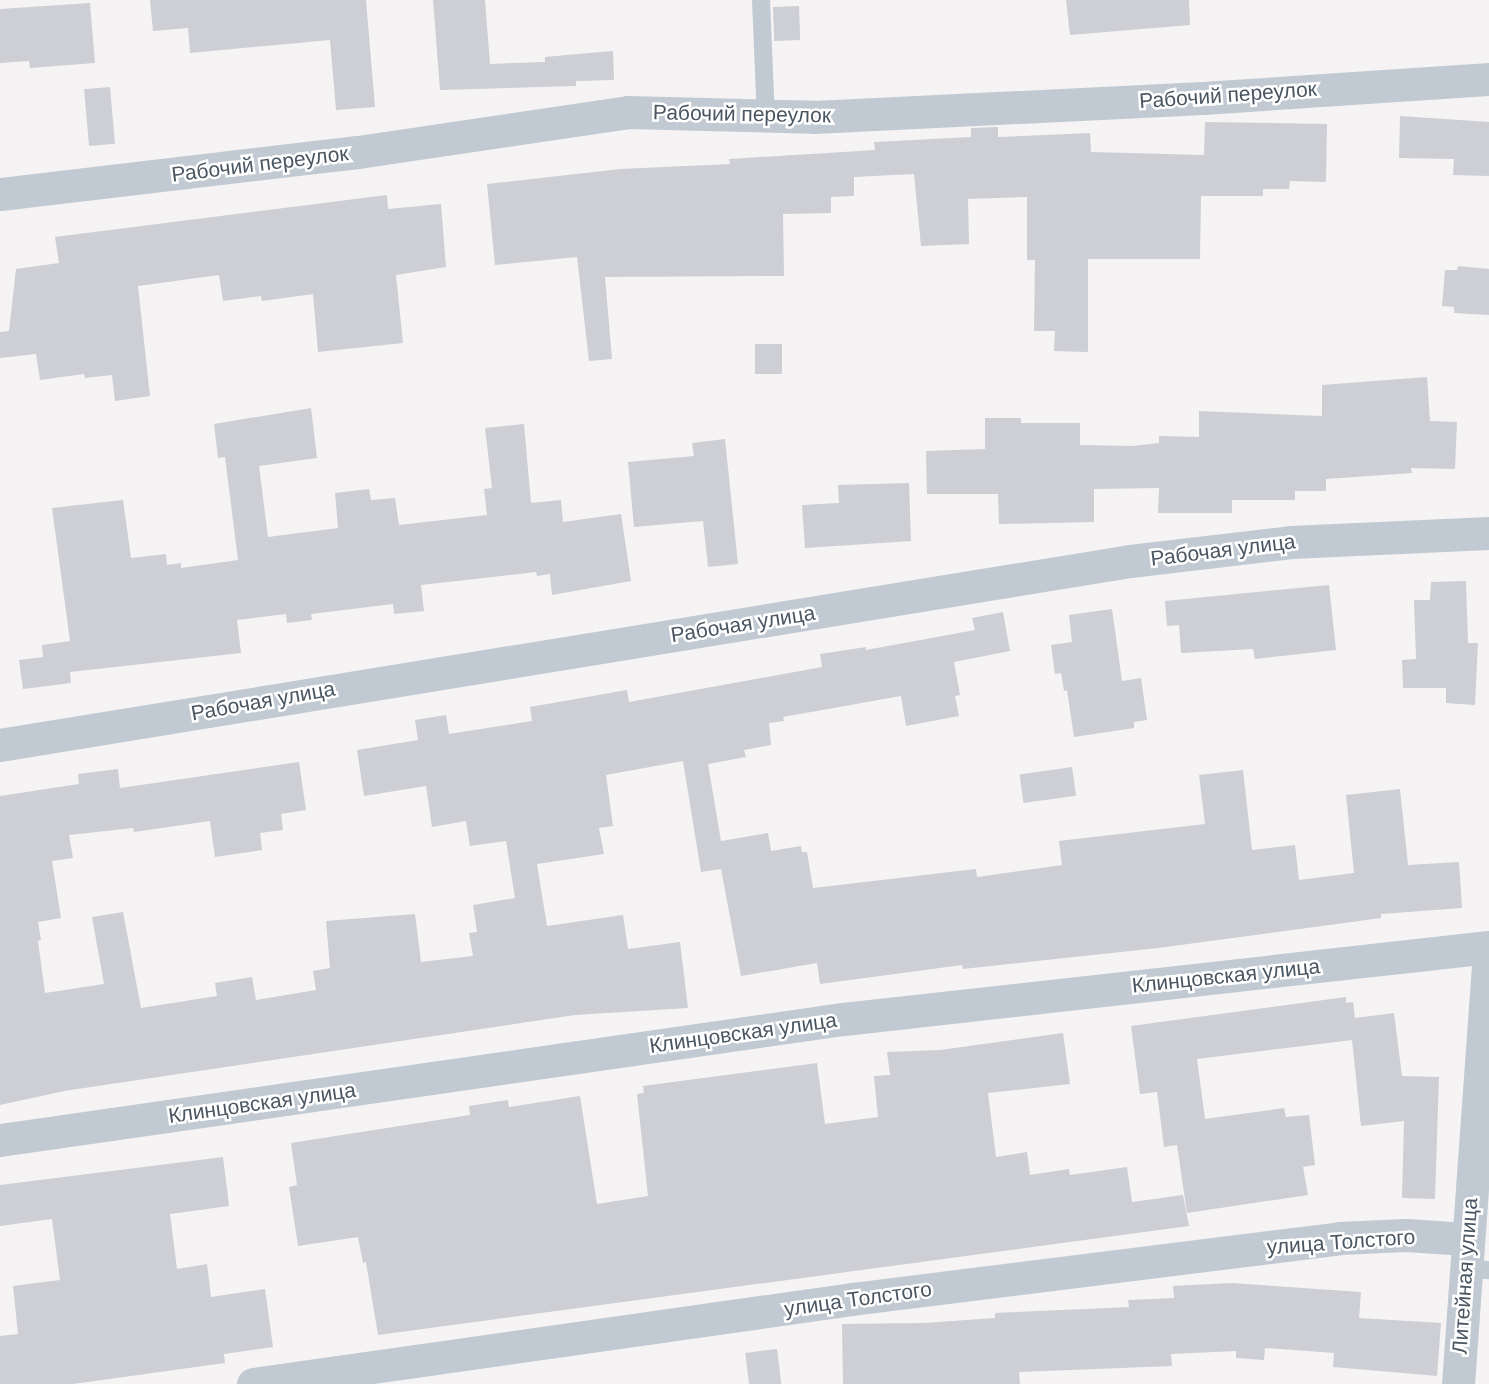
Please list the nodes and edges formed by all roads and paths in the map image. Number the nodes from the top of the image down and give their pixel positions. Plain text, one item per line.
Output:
1 (761, 0) edge
2 (1489, 79) edge
3 (766, 117) junction
4 (0, 194) edge
5 (1489, 533) edge
6 (0, 746) edge
7 (1489, 947) edge
8 (1489, 952) edge
9 (0, 1140) edge
10 (1473, 1259) edge
11 (253, 1384) edge
12 (1458, 1384) edge

1 - 3 lane
2 - 3 street, Рабочий переулок
3 - 4 street, Рабочий переулок
5 - 6 street, Рабочая улица
7 - 9 street, Клинцовская улица
8 - 10 street, Литейная улица
10 - 11 street, улица Толстого
10 - 12 street, Литейная улица

